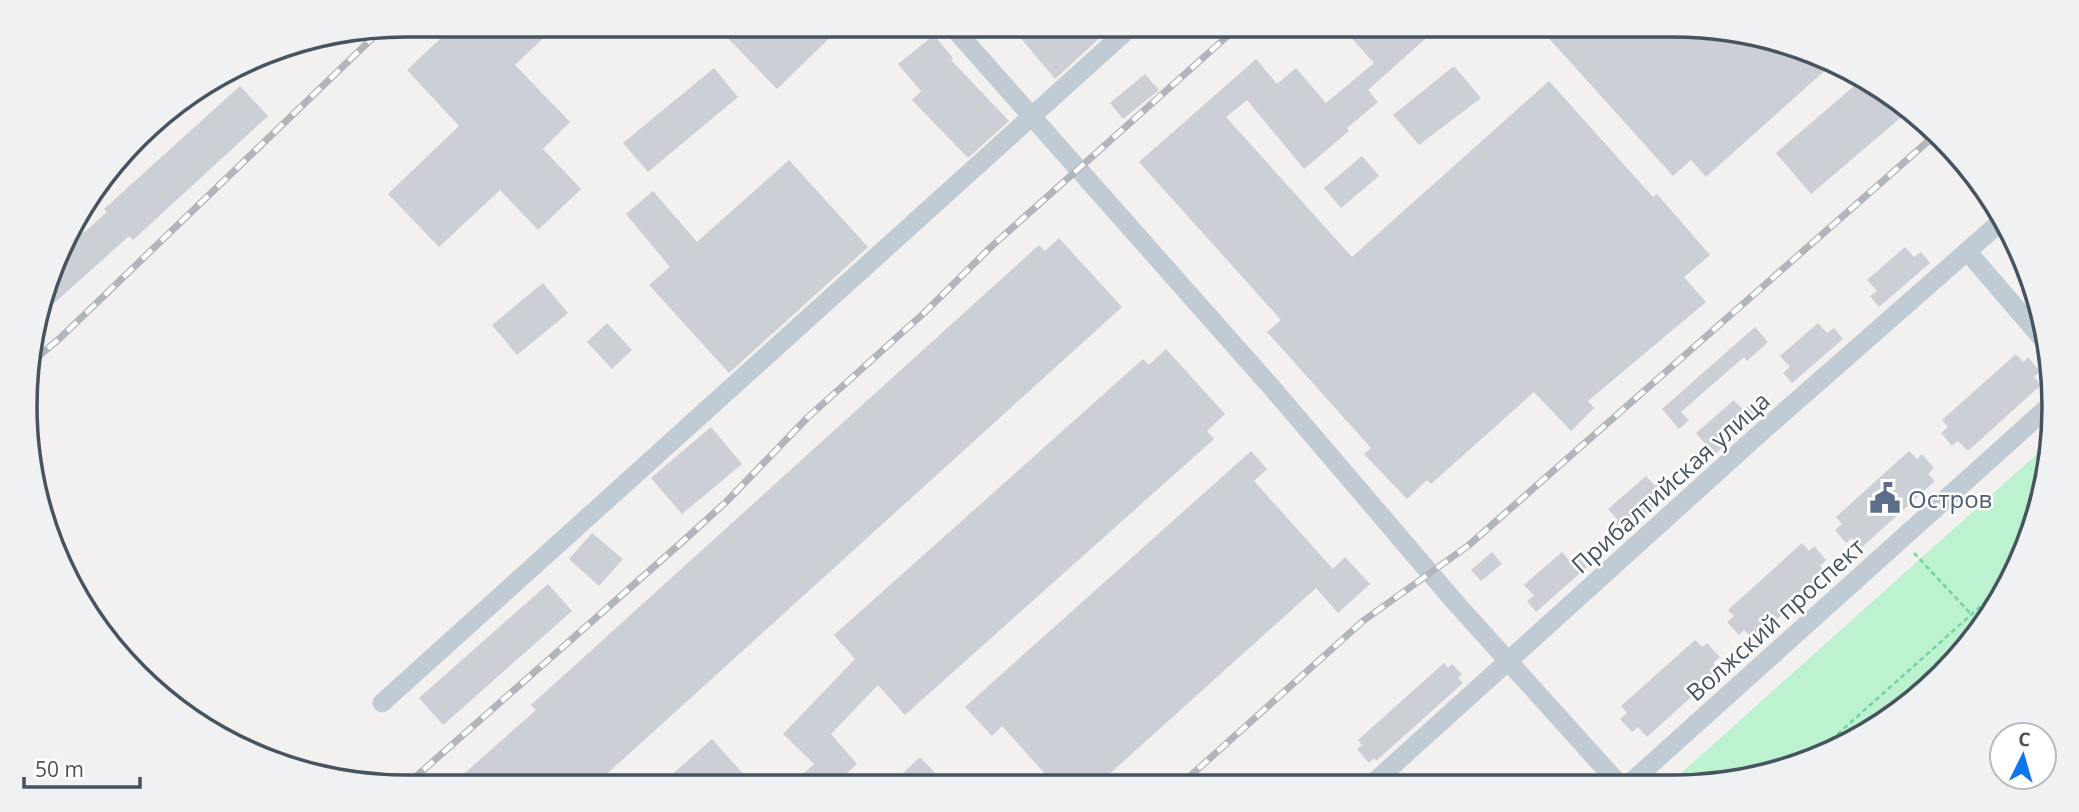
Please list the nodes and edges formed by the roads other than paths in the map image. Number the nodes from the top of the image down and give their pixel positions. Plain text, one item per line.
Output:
1 (962, 37) edge
2 (1120, 37) edge
3 (1033, 116) junction
4 (1995, 226) edge
5 (1967, 251) junction
6 (2034, 329) edge
7 (2042, 413) edge
8 (1508, 659) junction
9 (382, 702) dead end
10 (1381, 775) edge
11 (1610, 775) edge
12 (1639, 775) edge

1 - 3 street
2 - 3 street
3 - 8 street
3 - 9 street
4 - 5 street, Прибалтийская улица
5 - 6 street
5 - 8 street, Прибалтийская улица
7 - 12 street, Волжский проспект
8 - 10 street, Прибалтийская улица
8 - 11 street

